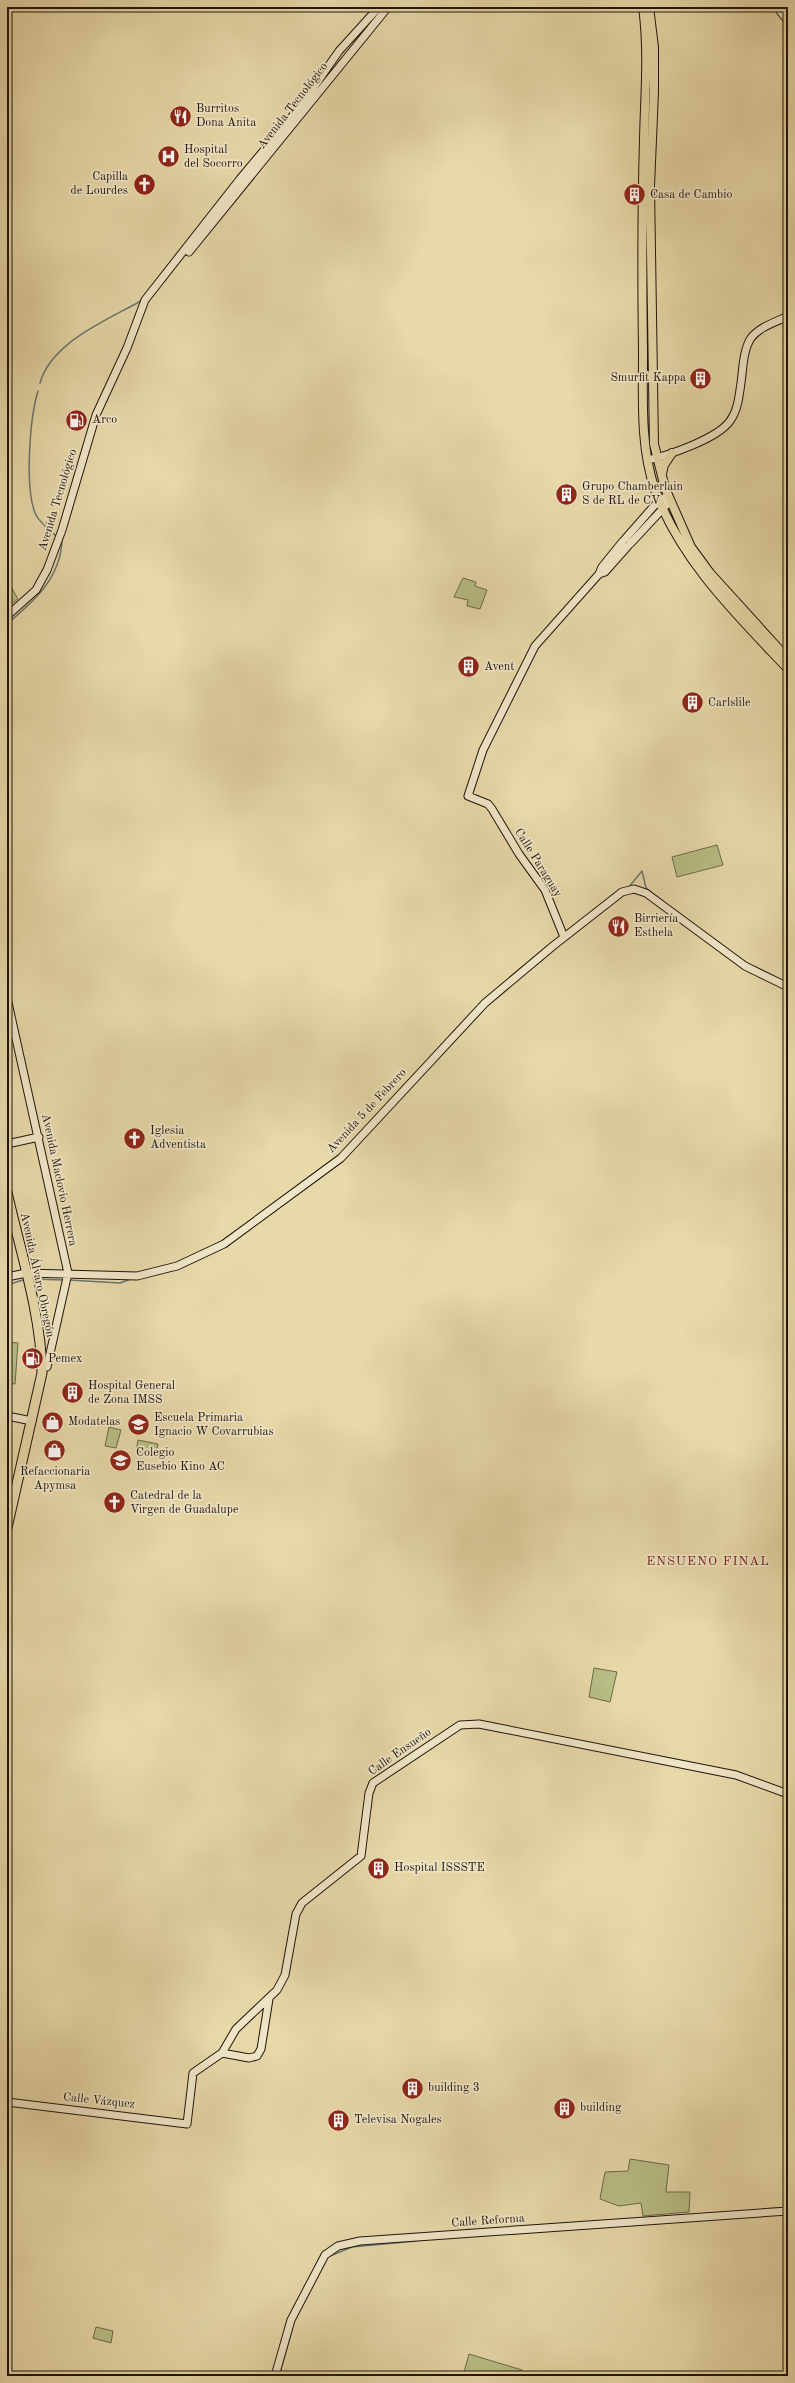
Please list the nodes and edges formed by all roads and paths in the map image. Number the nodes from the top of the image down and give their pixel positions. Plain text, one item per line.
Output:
1 (379, 7) edge
2 (388, 7) edge
3 (643, 7) edge
4 (649, 7) edge
5 (778, 7) edge
6 (788, 21) edge
7 (179, 261) junction
8 (788, 316) edge
9 (654, 444) junction
10 (672, 453) junction
11 (658, 458) junction
12 (648, 460) junction
13 (662, 477) junction
14 (669, 498) junction
15 (662, 504) junction
16 (7, 616) edge
17 (788, 659) edge
18 (788, 669) edge
19 (564, 937) junction
20 (788, 987) edge
21 (7, 998) edge
22 (39, 1137) junction
23 (7, 1144) edge
24 (7, 1192) edge
25 (26, 1273) junction
26 (68, 1273) junction
27 (7, 1277) edge
28 (47, 1367) dead end
29 (7, 1416) edge
30 (32, 1421) junction
31 (7, 1528) edge
32 (788, 1794) edge
33 (269, 1999) junction
34 (222, 2053) junction
35 (7, 2102) edge
36 (188, 2124) joint
37 (788, 2211) edge
38 (274, 2376) edge

1 - 7 street, Avenida Tecnológico
2 - 7 street, Avenida Tecnológico
3 - 12 main road
4 - 9 main road
5 - 6 street
7 - 16 street, Avenida Tecnológico
8 - 10 street
9 - 10 main road
9 - 11 main road
10 - 11 street
10 - 13 main road
11 - 12 street
11 - 13 main road
12 - 15 main road
13 - 14 main road
14 - 15 street
14 - 17 main road
15 - 18 main road
15 - 19 street, Calle Paraguay
19 - 20 street, Avenida 5 de Febrero
19 - 26 street, Avenida 5 de Febrero
21 - 22 street, Avenida Maclovio Herrera
22 - 23 street
22 - 26 street, Avenida Maclovio Herrera
24 - 25 highway, Avenida Álvaro Obregón
25 - 26 street, Avenida 5 de Febrero
25 - 27 street, Avenida 5 de Febrero
25 - 30 highway, Avenida Álvaro Obregón
26 - 28 street, Avenida Maclovio Herrera
29 - 30 street
30 - 31 highway, Avenida Álvaro Obregón
32 - 33 street, Calle Ensueño
33 - 34 street, Calle Ensueño
33 - 34 street
34 - 36 street, Calle Ensueño
35 - 36 street, Calle Vázquez
37 - 38 street, Calle Reforma

